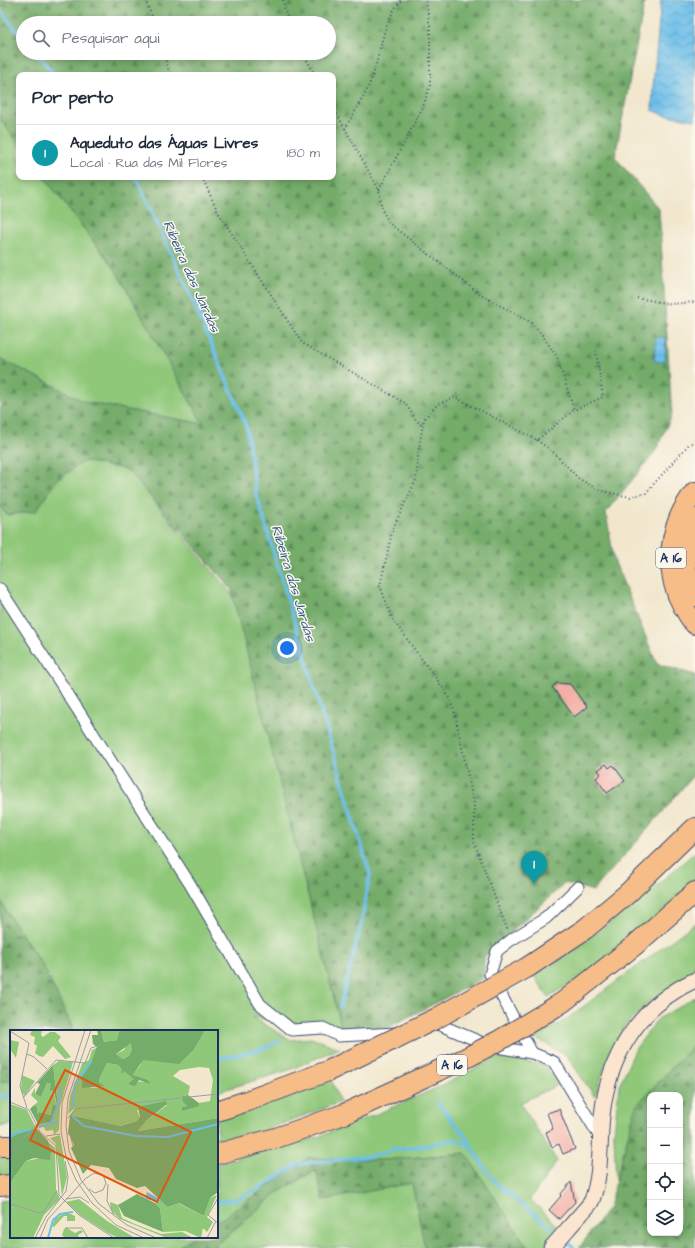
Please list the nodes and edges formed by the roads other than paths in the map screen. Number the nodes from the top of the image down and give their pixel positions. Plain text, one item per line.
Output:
1 (695, 492) edge
2 (695, 518) edge
3 (0, 588) edge
4 (695, 596) edge
5 (695, 624) edge
6 (695, 828) edge
7 (578, 887) dead end
8 (695, 892) edge
9 (695, 912) edge
10 (695, 980) edge
11 (559, 1005) junction
12 (532, 1053) junction
13 (218, 1111) edge
14 (600, 1137) junction
15 (218, 1154) edge
16 (10, 1185) edge
17 (0, 1186) edge
18 (551, 1248) edge

1 - 5 highway, A 16
2 - 4 highway, A 16
3 - 12 street
6 - 13 highway, bridge
7 - 12 street
8 - 11 highway, A 16
9 - 11 highway, A 16
10 - 14 main road
11 - 15 highway, A 16, bridge
12 - 14 street
14 - 18 main road
16 - 17 highway

